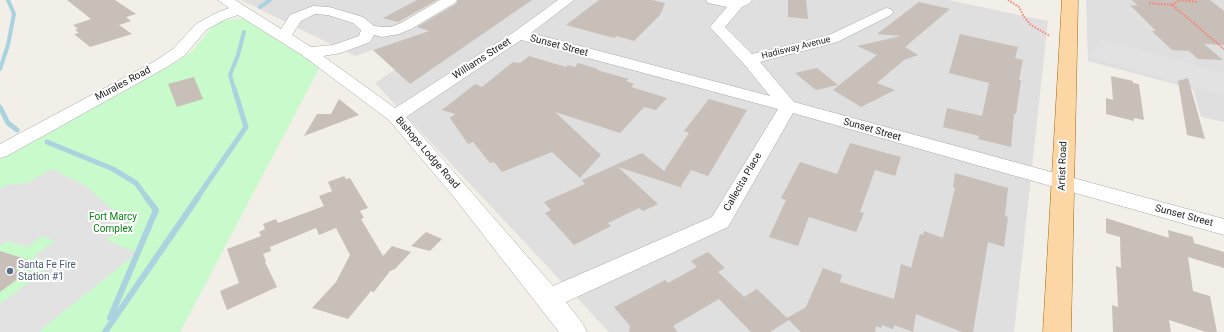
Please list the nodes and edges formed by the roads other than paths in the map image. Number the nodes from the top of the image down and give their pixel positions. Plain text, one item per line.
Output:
1 (225, 0) edge
2 (450, 0) edge
3 (567, 0) edge
4 (713, 0) edge
5 (1070, 0) edge
6 (741, 2) edge
7 (321, 5) edge
8 (240, 10) junction
9 (886, 12) dead end
10 (369, 29) junction
11 (284, 36) junction
12 (519, 36) junction
13 (308, 52) junction
14 (749, 60) junction
15 (788, 106) junction
16 (395, 116) junction
17 (0, 152) edge
18 (1062, 183) junction
19 (1224, 227) edge
20 (549, 299) junction
21 (574, 332) edge
22 (1057, 332) edge

1 - 8 street, Bishops Lodge Road
2 - 10 street
3 - 12 street, Williams Street
4 - 6 street
5 - 18 main road, Artist Road
6 - 14 street
7 - 10 street
7 - 11 street
8 - 11 street, Bishops Lodge Road
8 - 17 street, Murales Road
9 - 14 street, Hadisway Avenue
10 - 13 street
11 - 13 street, Bishops Lodge Road
12 - 15 street, Sunset Street
12 - 16 street, Williams Street
13 - 16 street, Bishops Lodge Road
14 - 15 street
15 - 18 street, Sunset Street
15 - 20 street, Callecita Place
16 - 20 street, Bishops Lodge Road
18 - 19 street, Sunset Street
18 - 22 main road, Artist Road
20 - 21 street, Bishops Lodge Road

